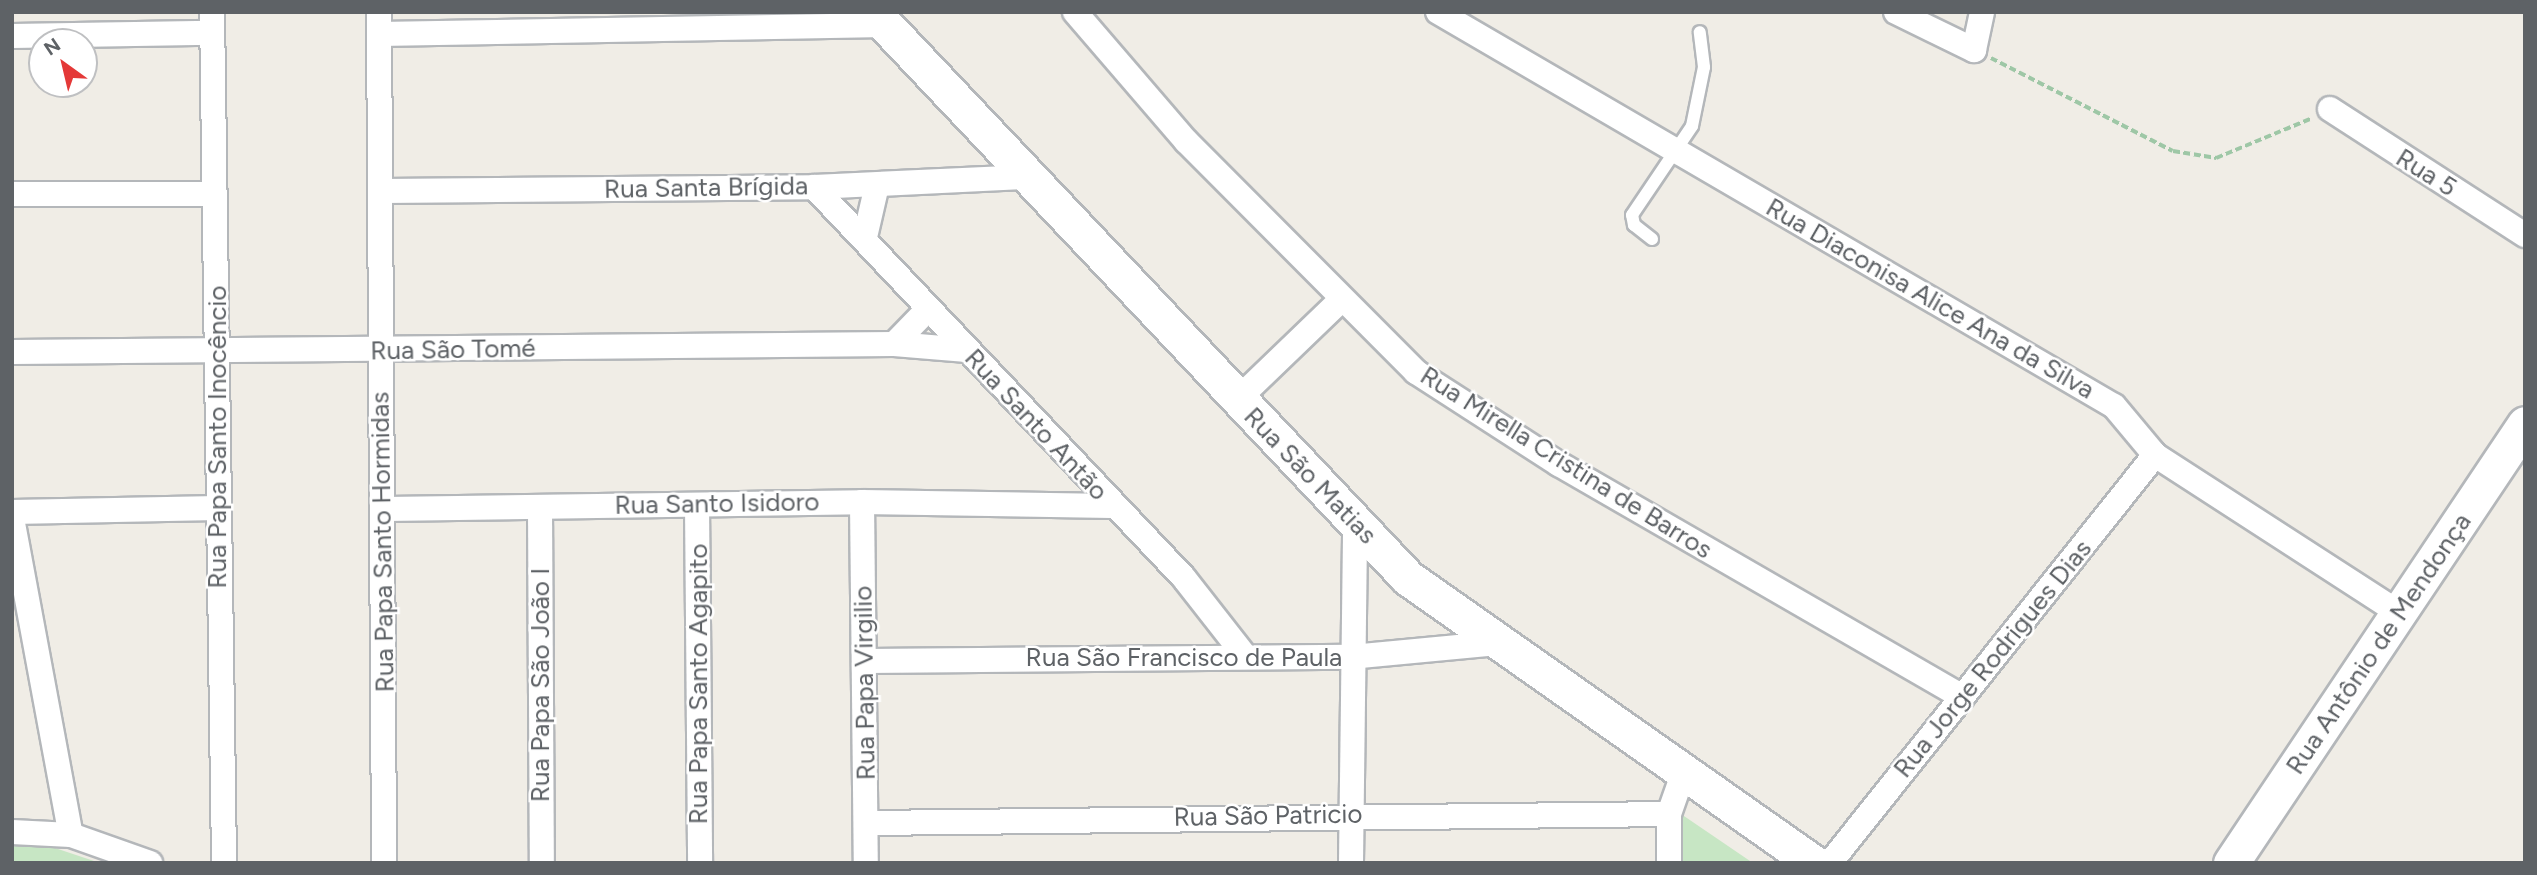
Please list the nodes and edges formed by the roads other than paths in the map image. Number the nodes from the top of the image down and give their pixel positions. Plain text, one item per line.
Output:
1 (1075, 12) edge
2 (1438, 12) edge
3 (1896, 12) edge
4 (1982, 12) edge
5 (831, 18) edge
6 (879, 18) edge
7 (212, 23) edge
8 (379, 23) edge
9 (1700, 32) dead end
10 (12, 36) edge
11 (2330, 109) road end
12 (1674, 151) junction
13 (1029, 177) junction
14 (877, 185) junction
15 (814, 187) junction
16 (383, 191) junction
17 (12, 194) edge
18 (215, 194) junction
19 (2525, 235) edge
20 (865, 237) junction
21 (1652, 239) dead end
22 (1342, 299) junction
23 (928, 309) junction
24 (894, 344) junction
25 (967, 350) junction
26 (381, 351) junction
27 (12, 352) edge
28 (216, 352) junction
29 (1237, 400) junction
30 (2525, 424) edge
31 (2155, 455) junction
32 (1076, 466) junction
33 (862, 502) junction
34 (697, 505) junction
35 (1047, 506) junction
36 (1112, 506) junction
37 (540, 507) junction
38 (218, 508) junction
39 (386, 509) junction
40 (12, 512) edge
41 (12, 518) edge
42 (1355, 526) junction
43 (1211, 610) junction
44 (2401, 614) junction
45 (1500, 643) junction
46 (1197, 656) junction
47 (1245, 656) junction
48 (1351, 657) junction
49 (867, 661) junction
50 (1963, 697) junction
51 (1683, 774) junction
52 (1669, 814) junction
53 (1350, 815) junction
54 (867, 822) junction
55 (12, 832) edge
56 (71, 835) junction
57 (150, 863) edge
58 (224, 863) edge
59 (384, 863) edge
60 (542, 863) edge
61 (700, 863) edge
62 (866, 863) edge
63 (1351, 863) edge
64 (1669, 863) edge
65 (1814, 863) edge
66 (1830, 863) edge
67 (2231, 863) edge

1 - 22 street, Rua Mirella Cristina de Barros
2 - 12 street, Rua Diaconisa Alice Ana da Silva
3 - 4 street
5 - 6 street
5 - 8 street
6 - 13 street, Rua São Matias
7 - 10 street
7 - 18 street, Rua Papa Santo Inocêncio
8 - 16 street, Rua Papa Santo Hormidas
9 - 12 lane
11 - 19 street, Rua 5
12 - 21 lane
12 - 31 street, Rua Diaconisa Alice Ana da Silva
13 - 14 street, Rua Santa Brígida
13 - 29 street, Rua São Matias
14 - 15 street, Rua Santa Brígida
14 - 20 street
15 - 16 street, Rua Santa Brígida
15 - 20 street, Rua Santo Antão
16 - 26 street, Rua Papa Santo Hormidas
17 - 18 street
18 - 28 street, Rua Papa Santo Inocêncio
20 - 23 street, Rua Santo Antão
22 - 29 street
22 - 50 street, Rua Mirella Cristina de Barros
23 - 24 street
23 - 25 street, Rua Santo Antão
24 - 25 street, Rua São Tomé
24 - 26 street, Rua São Tomé
25 - 32 street, Rua Santo Antão
26 - 28 street, Rua São Tomé
26 - 39 street, Rua Papa Santo Hormidas
27 - 28 street, Rua São Tomé
28 - 38 street, Rua Papa Santo Inocêncio
29 - 42 street, Rua São Matias
30 - 44 street, Rua Antônio de Mendonça
31 - 44 street, Rua Diaconisa Alice Ana da Silva
31 - 50 street, Rua Jorge Rodrigues Dias
32 - 35 street
32 - 36 street, Rua Santo Antão
33 - 34 street, Rua Santo Isidoro
33 - 35 street, Rua Santo Isidoro
33 - 49 street, Rua Papa Virgilio
34 - 37 street, Rua Santo Isidoro
34 - 61 street, Rua Papa Santo Agapito
35 - 36 street, Rua Santo Isidoro
36 - 43 street, Rua Santo Antão
37 - 39 street, Rua Santo Isidoro
37 - 60 street, Rua Papa São João I
38 - 40 street
38 - 58 street, Rua Papa Santo Inocêncio
39 - 59 street, Rua Papa Santo Hormidas
41 - 56 street
42 - 45 street, Rua São Matias
42 - 48 street
43 - 46 street
43 - 47 street, Rua Santo Antão
44 - 67 street, Rua Antônio de Mendonça
45 - 48 street, Rua São Francisco de Paula
45 - 51 street, Rua São Matias
46 - 47 street, Rua São Francisco de Paula
46 - 49 street, Rua São Francisco de Paula
47 - 48 street, Rua São Francisco de Paula
48 - 53 street
49 - 54 street, Rua Papa Virgilio
50 - 66 street, Rua Jorge Rodrigues Dias
51 - 52 street
51 - 65 street, Rua São Matias
52 - 53 street, Rua São Patricio
52 - 64 street
53 - 54 street, Rua São Patricio
53 - 63 street
54 - 62 street, Rua Papa Virgilio
55 - 56 street
56 - 57 street

